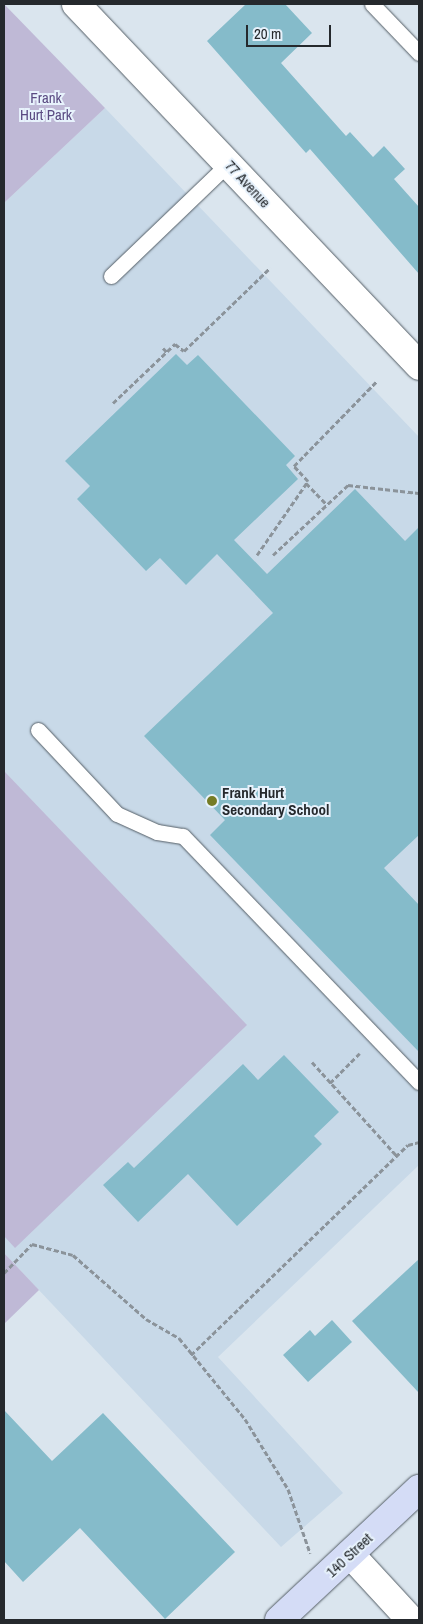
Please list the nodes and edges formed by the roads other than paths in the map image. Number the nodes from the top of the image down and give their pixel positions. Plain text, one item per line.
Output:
1 (76, 4) edge
2 (372, 4) edge
3 (419, 54) edge
4 (229, 163) junction
5 (111, 276) dead end
6 (419, 366) edge
7 (38, 730) dead end
8 (419, 1082) edge
9 (419, 1489) edge
10 (350, 1554) junction
11 (279, 1620) edge
12 (411, 1620) edge

1 - 4 street, 77 Avenue
2 - 3 lane
4 - 5 lane
4 - 6 street, 77 Avenue
7 - 8 lane
9 - 10 main road, 140 Street
10 - 11 main road, 140 Street
10 - 12 street

